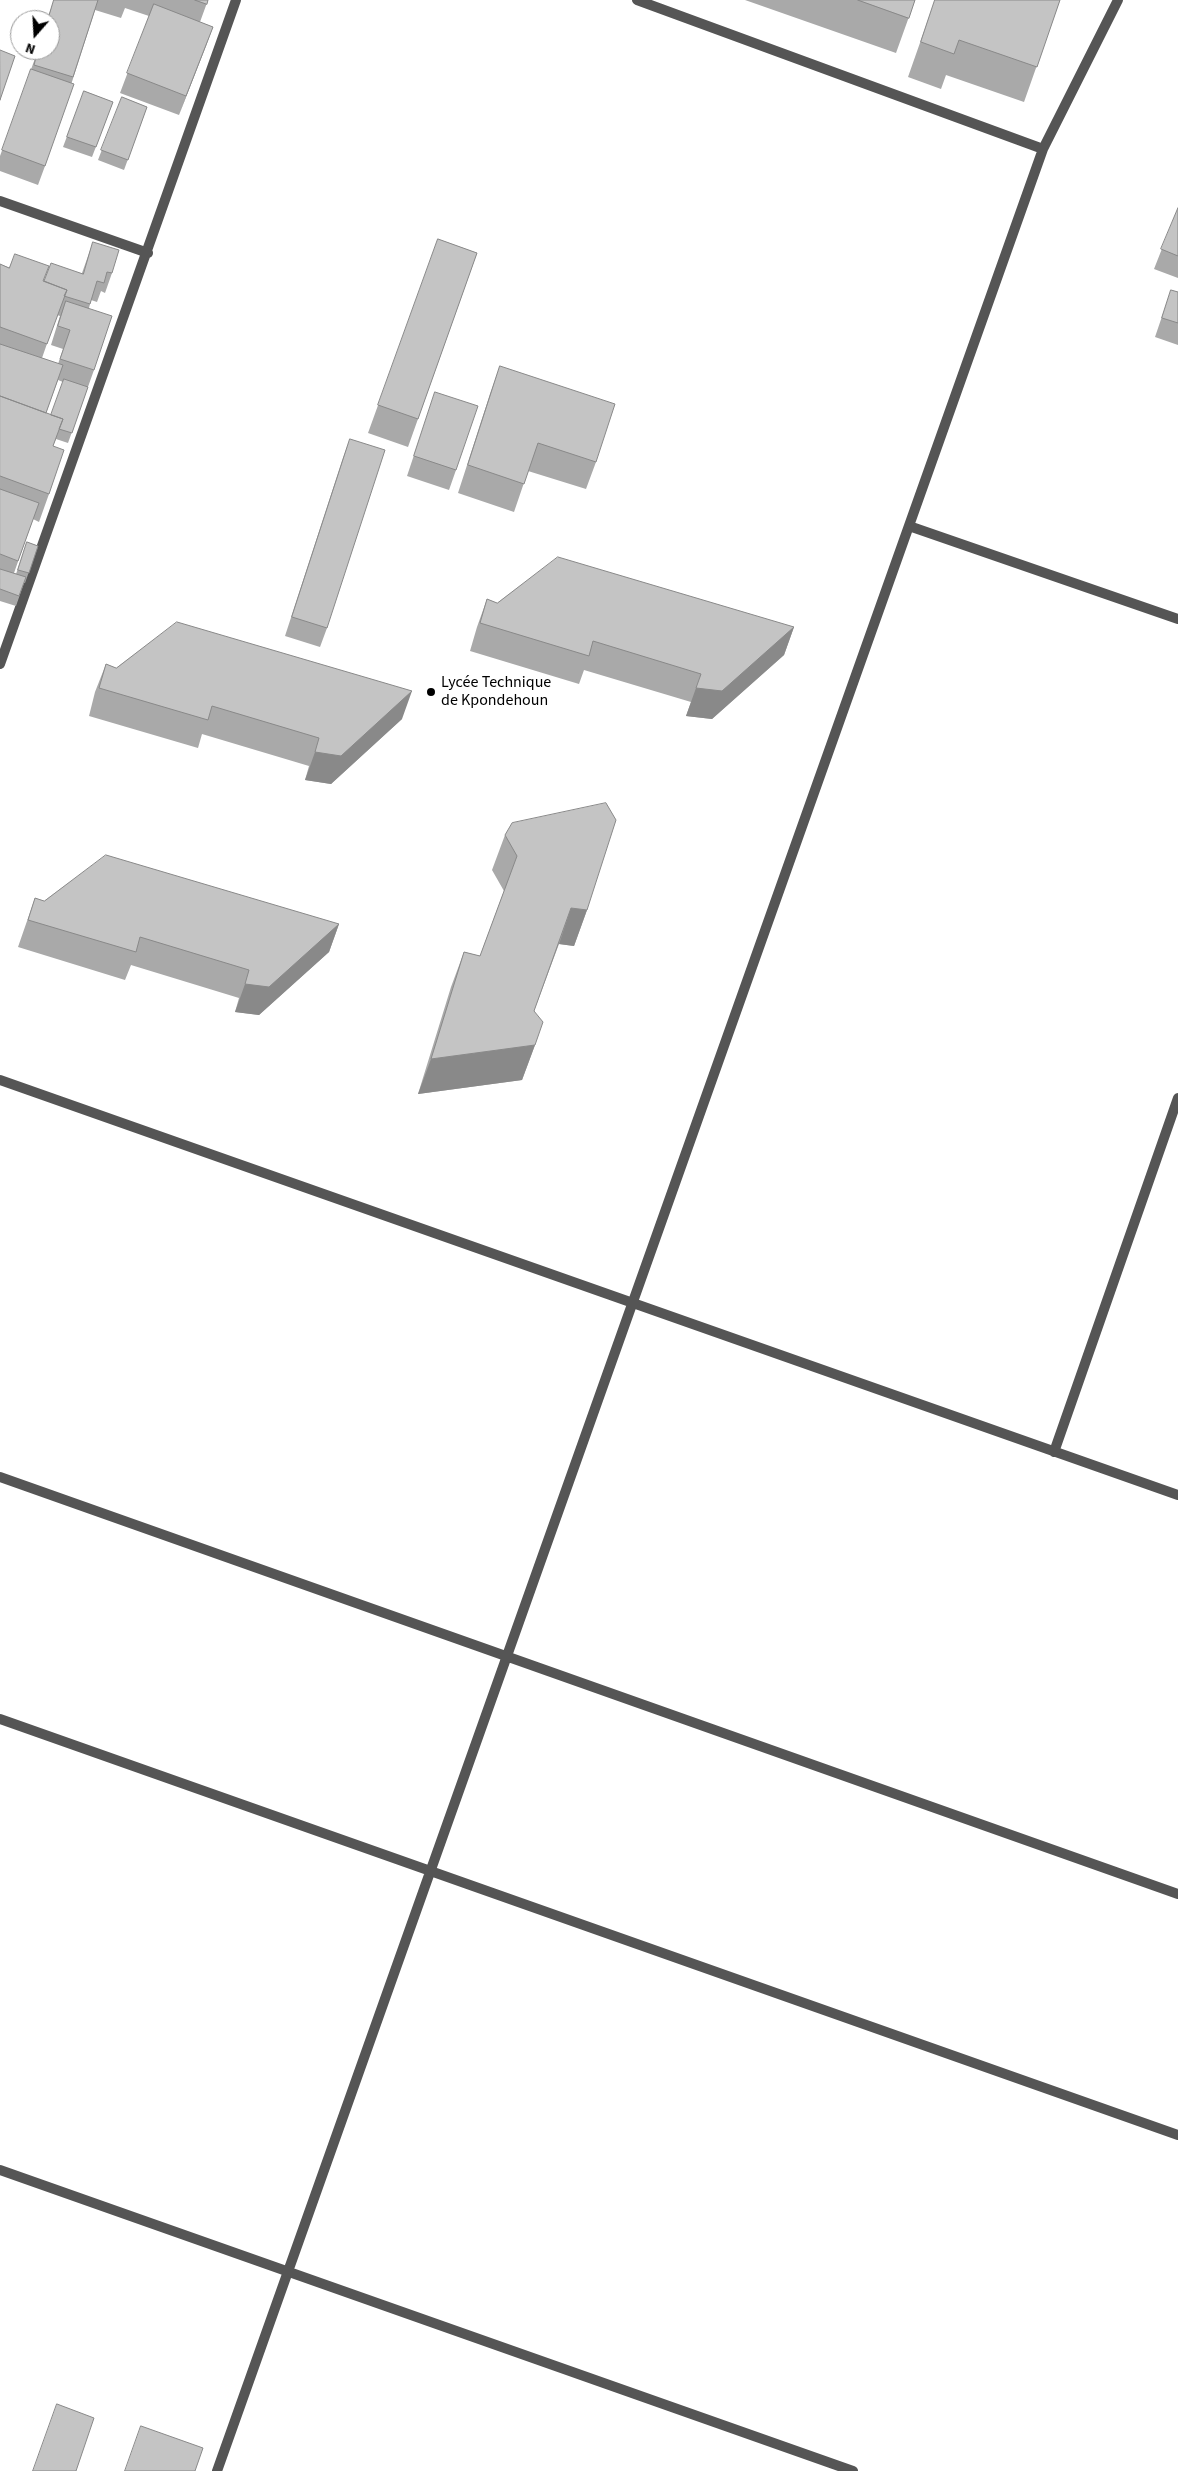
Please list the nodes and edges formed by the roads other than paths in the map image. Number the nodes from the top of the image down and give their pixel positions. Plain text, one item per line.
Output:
1 (236, 0) edge
2 (636, 0) edge
3 (1118, 0) edge
4 (1043, 148) junction
5 (0, 201) edge
6 (148, 253) junction
7 (909, 526) junction
8 (1178, 619) edge
9 (0, 664) edge
10 (0, 1080) edge
11 (1178, 1098) edge
12 (632, 1304) junction
13 (1054, 1452) junction
14 (0, 1477) edge
15 (1178, 1496) edge
16 (507, 1656) junction
17 (0, 1719) edge
18 (431, 1871) junction
19 (1178, 1894) edge
20 (1178, 2136) edge
21 (0, 2170) edge
22 (288, 2271) junction
23 (217, 2471) edge
24 (853, 2471) edge

1 - 6 street
2 - 4 street
3 - 4 street
4 - 7 street
5 - 6 street
6 - 9 street
7 - 8 street
7 - 12 street
10 - 12 street
11 - 13 street
12 - 13 street
12 - 16 street
13 - 15 street
14 - 16 street
16 - 18 street
16 - 19 street
17 - 18 street
18 - 20 street
18 - 22 street
21 - 22 street
22 - 23 street
22 - 24 street

